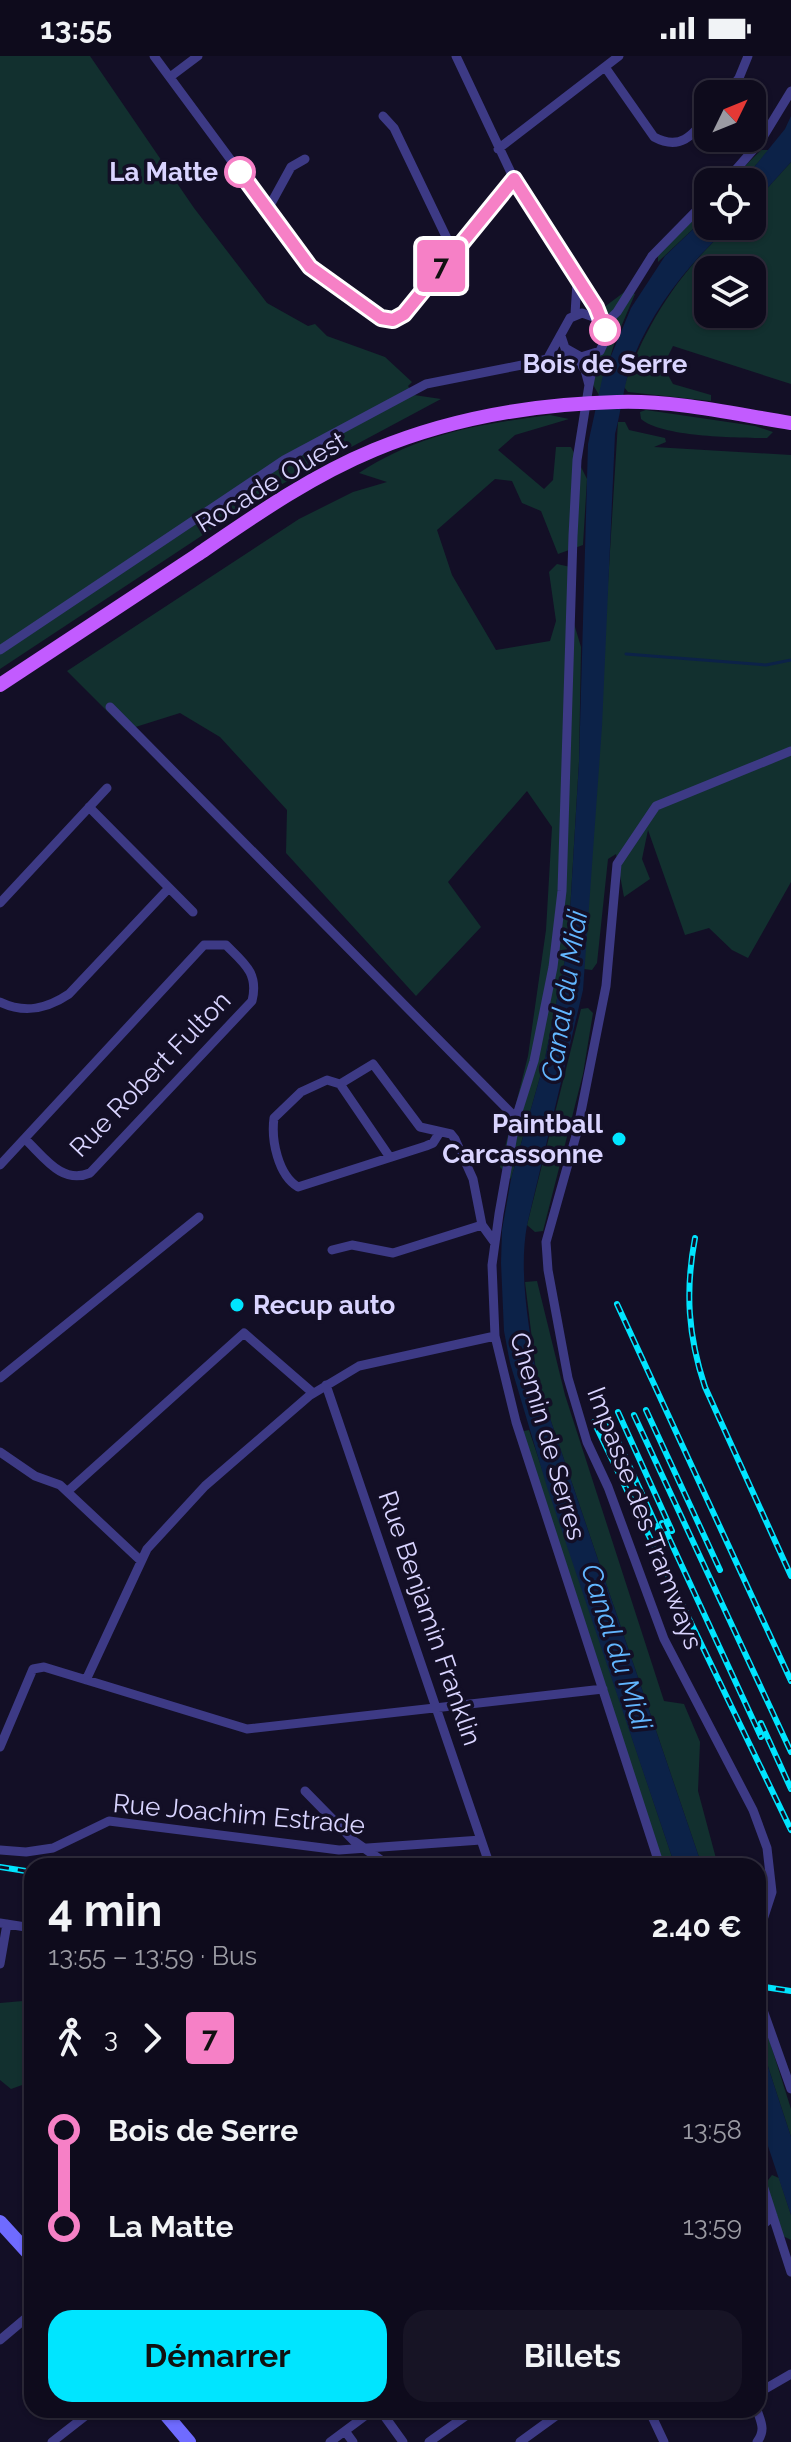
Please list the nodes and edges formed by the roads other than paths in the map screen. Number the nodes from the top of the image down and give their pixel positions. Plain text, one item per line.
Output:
1 (154, 56) edge
2 (198, 56) edge
3 (456, 56) edge
4 (619, 56) edge
5 (748, 56) edge
6 (605, 67) junction
7 (170, 77) junction
8 (737, 80) edge
9 (791, 91) edge
10 (383, 116) dead end
11 (694, 132) edge
12 (498, 149) junction
13 (305, 159) dead end
14 (737, 168) edge
15 (514, 179) junction
16 (268, 209) junction
17 (694, 213) edge
18 (453, 251) junction
19 (577, 279) junction
20 (575, 314) junction
21 (601, 322) junction
22 (561, 336) junction
23 (572, 354) junction
24 (595, 355) junction
25 (549, 356) junction
26 (589, 385) junction
27 (791, 423) edge
28 (0, 650) edge
29 (0, 685) edge
30 (110, 707) dead end
31 (791, 751) edge
32 (107, 788) dead end
33 (89, 807) junction
34 (168, 889) junction
35 (0, 903) edge
36 (193, 912) dead end
37 (0, 1002) edge
38 (340, 1084) junction
39 (516, 1118) junction
40 (440, 1132) junction
41 (25, 1139) junction
42 (389, 1156) junction
43 (0, 1165) edge
44 (199, 1217) dead end
45 (482, 1225) junction
46 (495, 1243) junction
47 (332, 1250) dead end
48 (495, 1336) junction
49 (0, 1378) edge
50 (326, 1385) junction
51 (313, 1393) junction
52 (0, 1452) edge
53 (68, 1491) junction
54 (140, 1560) junction
55 (86, 1680) junction
56 (603, 1689) junction
57 (438, 1708) junction
58 (0, 1747) edge
59 (305, 1791) dead end
60 (481, 1840) junction
61 (0, 1850) edge
62 (364, 1850) junction
63 (377, 1858) edge
64 (487, 1858) edge
65 (657, 1858) edge
66 (766, 1910) edge
67 (4, 1923) edge
68 (24, 1927) edge
69 (0, 1964) edge
70 (766, 2019) edge
71 (791, 2089) edge
72 (766, 2195) edge
73 (773, 2216) junction
74 (0, 2222) edge
75 (766, 2222) edge
76 (24, 2248) edge
77 (791, 2272) edge
78 (24, 2320) edge
79 (0, 2340) edge
80 (791, 2374) edge
81 (766, 2388) edge
82 (83, 2418) edge
83 (169, 2418) edge
84 (362, 2418) edge
85 (386, 2418) edge
86 (463, 2418) edge
87 (553, 2418) edge
88 (653, 2418) edge
89 (760, 2418) edge
90 (345, 2431) junction
91 (52, 2442) edge
92 (189, 2442) edge
93 (330, 2442) edge
94 (353, 2442) edge
95 (403, 2442) edge
96 (429, 2442) edge
97 (520, 2442) edge
98 (664, 2442) edge
99 (757, 2442) edge

1 - 7 street
2 - 7 street
3 - 12 street
4 - 6 street
5 - 8 street
6 - 11 street
6 - 12 street
7 - 16 street
9 - 14 street
10 - 18 street
12 - 15 street
13 - 16 street
15 - 18 street
15 - 19 street
16 - 18 street
17 - 21 street
19 - 20 street
19 - 21 street
20 - 21 street
20 - 22 street
21 - 24 street
22 - 23 street
22 - 25 street
23 - 24 street
23 - 25 street
23 - 26 street
24 - 26 street, Chemin de Serres
25 - 28 street
26 - 39 street, Chemin de Serres
27 - 29 main road, Rocade Ouest
30 - 39 street
31 - 66 street, Impasse des Tramways
32 - 33 street
33 - 34 street
33 - 35 street
34 - 36 street
34 - 37 street
38 - 40 street
38 - 42 street
38 - 42 street
39 - 46 street, Chemin de Serres
40 - 42 street
40 - 45 street
41 - 41 street, Rue Robert Fulton
41 - 43 street
44 - 49 street
45 - 46 street
45 - 47 street
46 - 48 street, Chemin de Serres
48 - 50 street
48 - 56 street, Chemin de Serres
50 - 51 street
50 - 57 street, Rue Benjamin Franklin
51 - 53 street
51 - 54 street
52 - 53 street
53 - 54 street
54 - 55 street
55 - 57 street
55 - 58 street
56 - 57 street
56 - 65 street, Chemin de Serres
57 - 60 street, Rue Benjamin Franklin
59 - 62 street
60 - 62 street, Rue Joachim Estrade
60 - 64 street, Rue Benjamin Franklin
61 - 62 street, Rue Joachim Estrade
62 - 63 street
67 - 68 street
67 - 69 street
70 - 71 street
72 - 73 street
73 - 75 street
73 - 77 street
74 - 76 main road
78 - 79 street
80 - 81 street
82 - 91 street
83 - 92 main road
84 - 90 street
85 - 95 street
86 - 96 street
87 - 97 street
88 - 98 street
89 - 99 street
90 - 93 street
90 - 94 street

